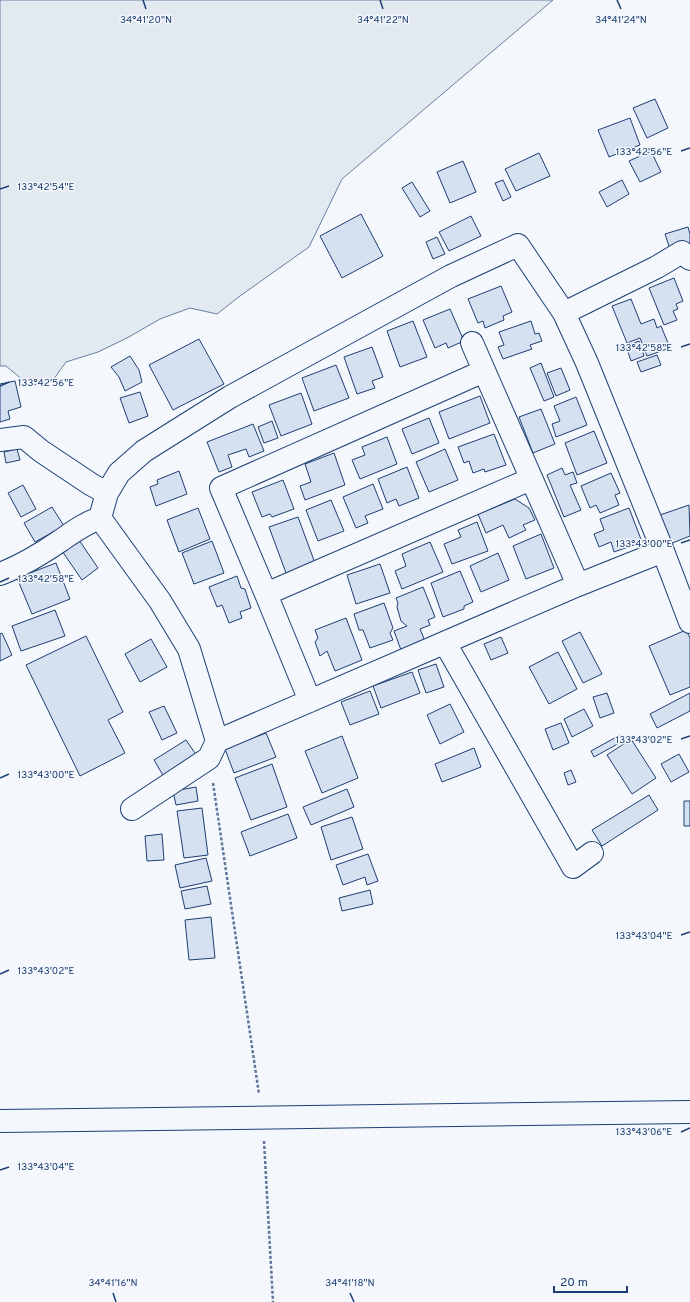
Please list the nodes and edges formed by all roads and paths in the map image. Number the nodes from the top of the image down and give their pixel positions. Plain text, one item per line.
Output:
1 (690, 259) edge
2 (564, 313) junction
3 (472, 343) dead end
4 (484, 371) junction
5 (0, 440) edge
6 (531, 479) junction
7 (107, 493) junction
8 (100, 518) junction
9 (662, 551) junction
10 (0, 574) edge
11 (578, 585) junction
12 (266, 594) junction
13 (690, 622) edge
14 (445, 643) junction
15 (310, 701) junction
16 (213, 750) junction
17 (132, 809) dead end
18 (592, 853) dead end
19 (690, 1112) edge
20 (262, 1117) junction
21 (0, 1121) edge
22 (273, 1302) edge

1 - 2 street
2 - 7 street
2 - 9 street
3 - 4 street
4 - 6 street
4 - 12 street
5 - 7 street
6 - 11 street
6 - 12 street
7 - 8 street
8 - 10 street
8 - 16 street
9 - 11 street
9 - 13 street
11 - 14 street
12 - 15 street
14 - 15 street
14 - 18 street
15 - 16 street
16 - 17 street
16 - 20 path
19 - 20 street
20 - 21 street
20 - 22 path

